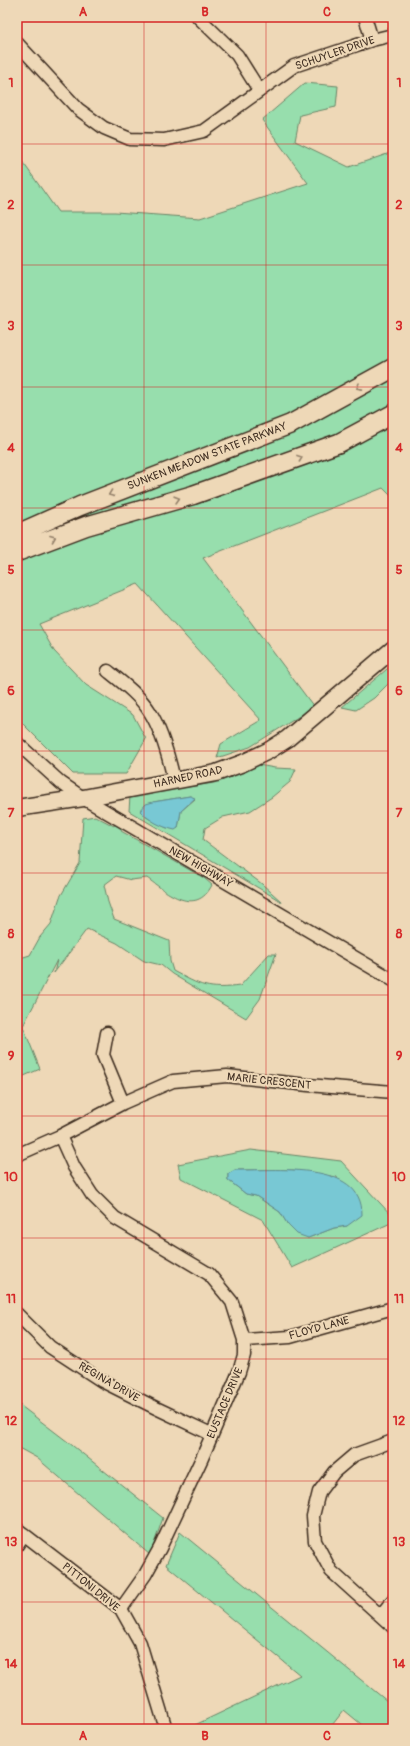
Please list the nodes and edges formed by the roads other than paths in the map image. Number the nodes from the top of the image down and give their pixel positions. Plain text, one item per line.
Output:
1 (198, 17) edge
2 (365, 17) edge
3 (393, 35) edge
4 (372, 40) junction
5 (17, 43) edge
6 (260, 90) junction
7 (393, 368) edge
8 (393, 414) edge
9 (17, 534) edge
10 (17, 552) edge
11 (393, 649) edge
12 (108, 671) dead end
13 (17, 743) edge
14 (174, 780) junction
15 (83, 798) junction
16 (17, 808) edge
17 (393, 980) edge
18 (107, 1033) dead end
19 (393, 1092) edge
20 (123, 1103) junction
21 (60, 1136) junction
22 (17, 1155) edge
23 (393, 1308) edge
24 (17, 1314) edge
25 (244, 1340) junction
26 (212, 1434) junction
27 (393, 1441) edge
28 (21, 1532) edge
29 (17, 1545) edge
30 (393, 1600) edge
31 (121, 1609) junction
32 (381, 1615) junction
33 (393, 1627) edge
34 (166, 1729) edge

1 - 6 street
2 - 4 street
3 - 4 street, SCHUYLER DRIVE
4 - 6 street, SCHUYLER DRIVE
5 - 6 street, SCHUYLER DRIVE
7 -> 9 highway, SUNKEN MEADOW STATE PARKWAY
10 -> 8 highway
11 - 14 main road, HARNED ROAD
12 - 14 street
13 - 15 street, NEW HIGHWAY
14 - 15 main road, HARNED ROAD
15 - 16 main road, HARNED ROAD
15 - 17 street, NEW HIGHWAY
18 - 20 street
19 - 20 street, MARIE CRESCENT
20 - 21 street, MARIE CRESCENT
21 - 22 street, MARIE CRESCENT
21 - 25 street, EUSTACE DRIVE
23 - 25 street, FLOYD LANE
24 - 26 street, REGINA DRIVE
25 - 26 street, EUSTACE DRIVE
26 - 31 street, EUSTACE DRIVE
27 - 32 street
28 - 29 street
28 - 31 street, PITTONI DRIVE
30 - 32 street
31 - 34 street, PITTONI DRIVE
32 - 33 street

